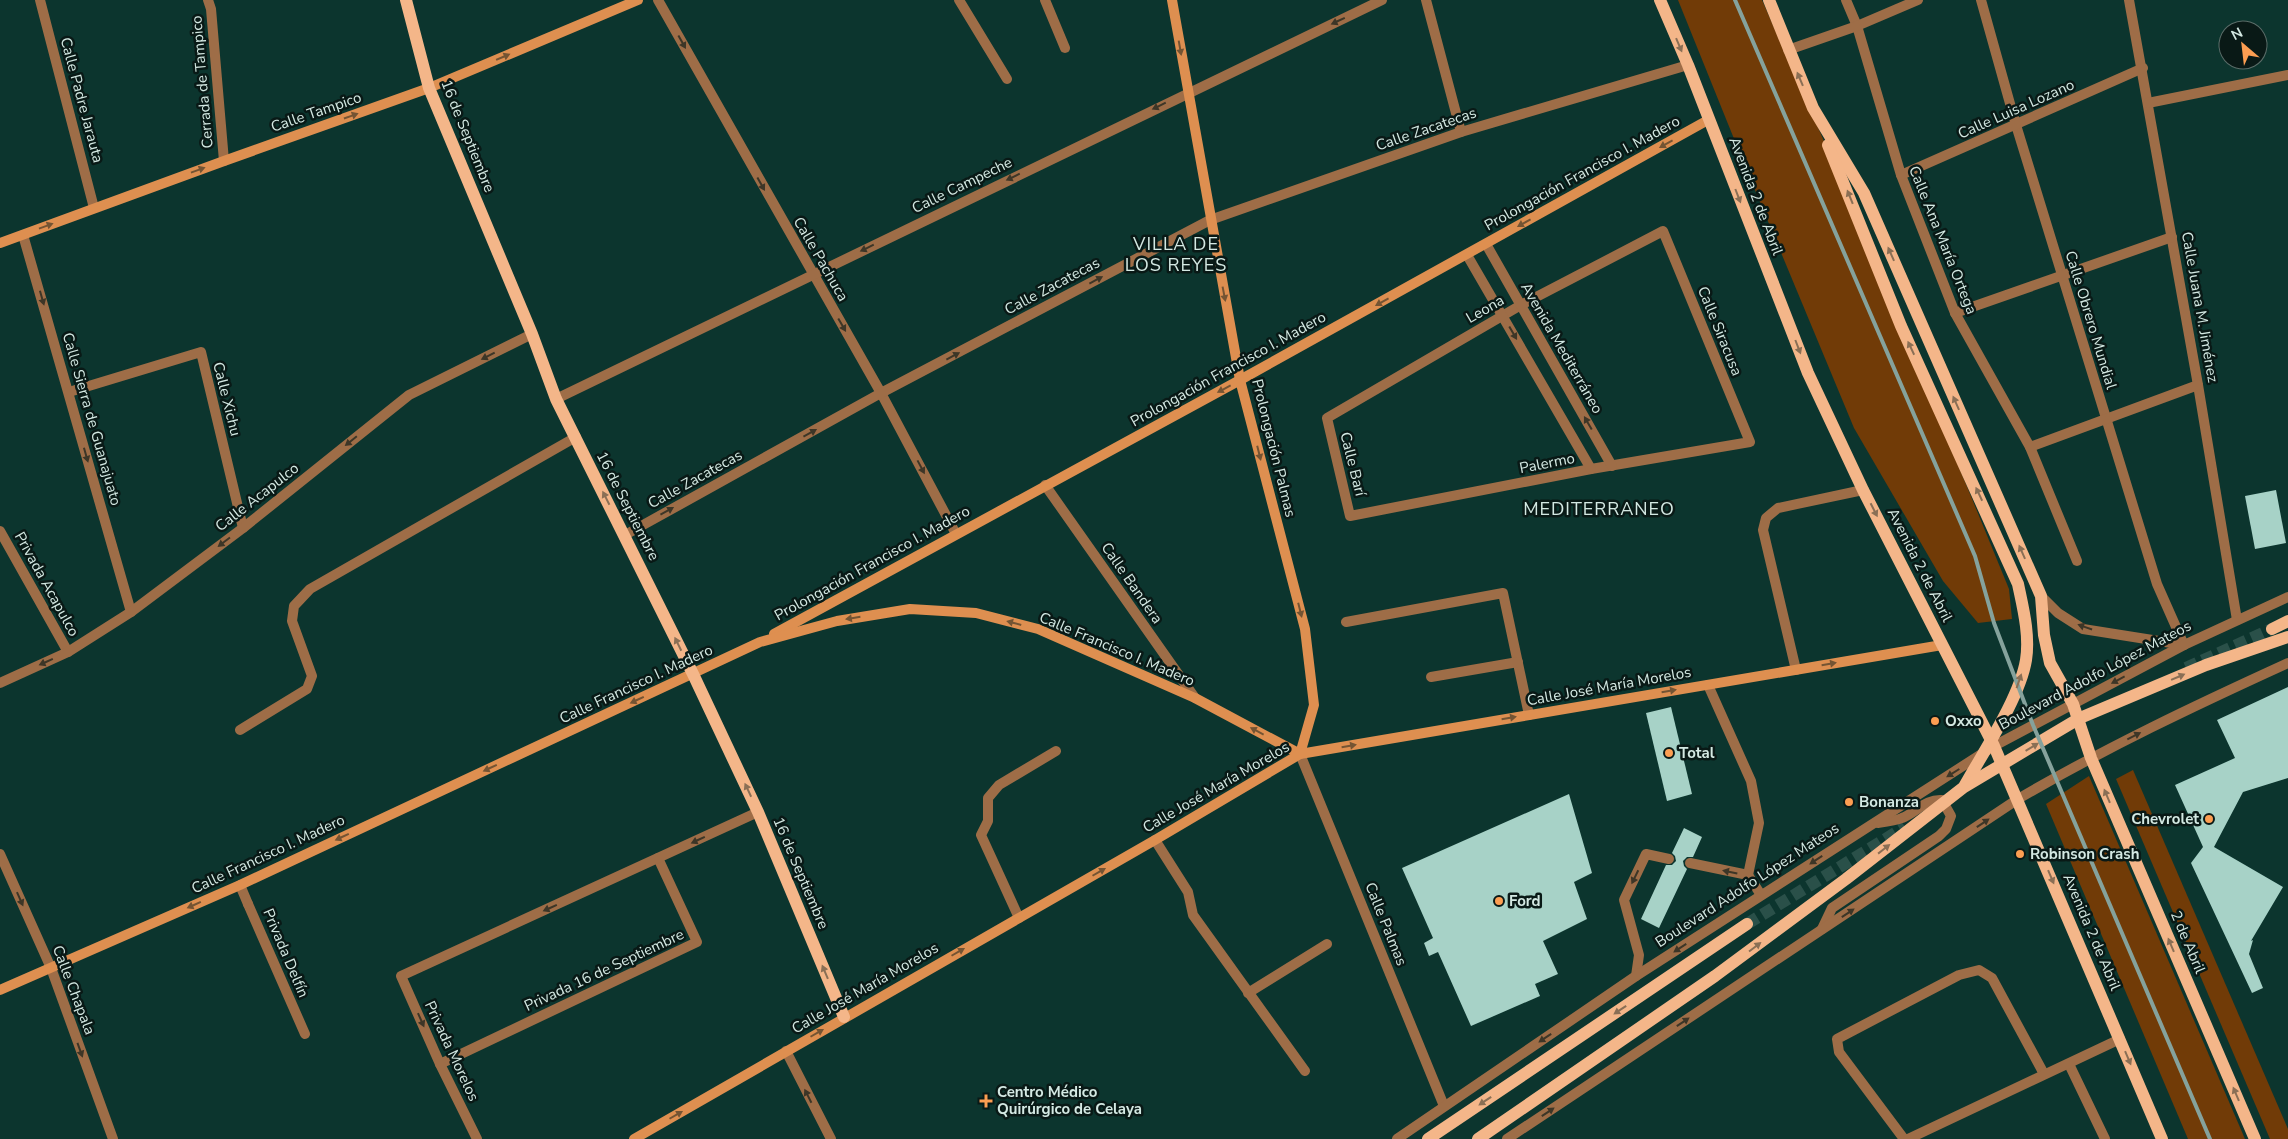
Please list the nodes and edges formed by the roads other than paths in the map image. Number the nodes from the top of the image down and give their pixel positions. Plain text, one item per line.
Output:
1 (40, 0) edge
2 (208, 0) edge
3 (406, 0) edge
4 (638, 0) edge
5 (658, 0) edge
6 (959, 0) edge
7 (1044, 0) edge
8 (1172, 0) edge
9 (1382, 0) edge
10 (1426, 0) edge
11 (1660, 0) edge
12 (1768, 0) edge
13 (1846, 0) edge
14 (1918, 0) edge
15 (1981, 0) edge
16 (2129, 0) edge
17 (1857, 26) junction
18 (1065, 48) dead end
19 (1788, 50) junction
20 (1688, 66) junction
21 (2143, 68) junction
22 (2288, 75) edge
23 (1007, 79) dead end
24 (430, 88) junction
25 (1188, 92) junction
26 (2148, 104) junction
27 (1813, 108) junction
28 (1708, 120) junction
29 (2016, 125) junction
30 (1460, 132) junction
31 (224, 161) junction
32 (1901, 176) junction
33 (94, 208) junction
34 (1210, 220) junction
35 (1663, 231) joint
36 (23, 235) junction
37 (2172, 236) junction
38 (0, 243) edge
39 (1486, 244) junction
40 (1467, 255) junction
41 (2062, 274) junction
42 (813, 275) junction
43 (1521, 305) junction
44 (1954, 314) junction
45 (1503, 316) junction
46 (532, 334) junction
47 (1240, 380) junction
48 (2198, 385) junction
49 (69, 392) junction
50 (881, 393) junction
51 (556, 399) junction
52 (1327, 418) joint
53 (2105, 419) junction
54 (576, 437) junction
55 (1750, 442) joint
56 (2030, 447) junction
57 (1612, 466) junction
58 (1591, 470) junction
59 (1045, 485) junction
60 (1863, 490) junction
61 (1350, 516) joint
62 (243, 528) junction
63 (0, 531) edge
64 (956, 534) junction
65 (625, 535) junction
66 (2077, 561) dead end
67 (2041, 596) junction
68 (2288, 597) edge
69 (131, 612) junction
70 (2237, 620) junction
71 (1346, 622) dead end
72 (2288, 622) edge
73 (2272, 629) tunnel mouth
74 (2288, 637) edge
75 (760, 642) junction
76 (1942, 645) junction
77 (2184, 645) junction
78 (68, 652) junction
79 (1518, 662) junction
80 (2288, 663) edge
81 (1796, 670) junction
82 (693, 674) junction
83 (1431, 677) dead end
84 (0, 683) edge
85 (1708, 685) junction
86 (1196, 698) junction
87 (2073, 704) junction
88 (1529, 715) junction
89 (240, 730) dead end
90 (1994, 746) junction
91 (1056, 751) dead end
92 (1300, 754) junction
93 (2091, 758) junction
94 (1964, 787) junction
95 (2018, 800) junction
96 (758, 812) junction
97 (1872, 824) junction
98 (1155, 840) junction
99 (0, 854) edge
100 (658, 858) junction
101 (1669, 859) dead end
102 (1690, 863) dead end
103 (1748, 876) junction
104 (240, 884) junction
105 (1761, 895) junction
106 (1019, 918) junction
107 (1747, 924) tunnel mouth
108 (1821, 930) junction
109 (1327, 944) dead end
110 (51, 968) junction
111 (1636, 976) junction
112 (0, 990) edge
113 (1248, 993) junction
114 (844, 1017) junction
115 (305, 1034) dead end
116 (2120, 1040) junction
117 (786, 1051) junction
118 (440, 1064) junction
119 (2069, 1064) junction
120 (1305, 1071) dead end
121 (2044, 1074) junction
122 (1444, 1106) junction
123 (826, 1137) edge
124 (113, 1139) edge
125 (478, 1139) edge
126 (634, 1139) edge
127 (1397, 1139) edge
128 (1428, 1139) edge
129 (1478, 1139) edge
130 (1507, 1139) edge
131 (1904, 1139) edge
132 (1908, 1139) edge
133 (2105, 1139) edge
134 (2162, 1139) edge
135 (2255, 1139) edge

1 - 33 street, Calle Padre Jarauta
2 - 31 street, Cerrada de Tampico
3 - 24 main road, 16 de Septiembre
24 -> 4 main road, Calle Tampico
5 -> 42 street, Calle Pachuca
6 - 23 street
7 - 18 street
8 -> 25 main road, Prolongación Palmas
9 -> 25 street, Calle Campeche
10 - 30 street
11 -> 20 main road, Avenida 2 de Abril
12 - 19 main road
13 - 17 street, Calle Ana María Ortega
14 - 17 street
15 - 29 street, Calle Obrero Mundial
16 - 21 street, Calle Juana M. Jiménez
17 - 19 street
17 - 32 street, Calle Ana María Ortega
27 -> 19 main road
20 - 28 main road, Avenida 2 de Abril
20 - 30 street, Calle Zacatecas
21 - 26 street, Calle Juana M. Jiménez
21 - 29 street, Calle Luisa Lozano
22 - 26 street
31 -> 24 main road, Calle Tampico
24 - 46 main road, 16 de Septiembre
25 - 34 main road, Prolongación Palmas
25 -> 42 street, Calle Campeche
26 - 37 street, Calle Juana M. Jiménez
67 -> 27 main road, 2 de Abril
94 -> 27 main road
28 -> 39 main road, Prolongación Francisco I. Madero
28 -> 60 main road, Avenida 2 de Abril
29 - 32 street, Calle Luisa Lozano
29 - 41 street, Calle Obrero Mundial
30 - 34 street, Calle Zacatecas
33 -> 31 main road, Calle Tampico
32 - 44 street, Calle Ana María Ortega
36 -> 33 main road, Calle Tampico
34 -> 47 main road, Prolongación Palmas
50 -> 34 street, Calle Zacatecas
35 - 43 street, Leona
35 - 55 street, Calle Siracusa
36 - 38 main road, Calle Tampico
36 -> 49 street, Calle Sierra de Guanajuato
37 - 41 street
37 - 48 street, Calle Juana M. Jiménez
39 - 40 main road, Prolongación Francisco I. Madero
39 - 43 street, Avenida Mediterráneo
40 - 45 street
40 -> 47 main road, Prolongación Francisco I. Madero
41 - 44 street
41 - 53 street, Calle Obrero Mundial
42 -> 50 street, Calle Pachuca
42 - 51 street, Calle Campeche
43 - 45 street, Leona
57 -> 43 street, Avenida Mediterráneo
44 - 56 street, Calle Ana María Ortega
45 - 52 street, Leona
45 -> 58 street
46 - 51 main road, 16 de Septiembre
46 -> 62 street, Calle Acapulco
47 -> 59 main road, Prolongación Francisco I. Madero
47 -> 92 main road, Prolongación Palmas
48 - 53 street
48 - 70 street, Calle Juana M. Jiménez
49 - 62 street, Calle Xichu
49 -> 69 street, Calle Sierra de Guanajuato
50 -> 64 street, Calle Pachuca
65 -> 50 street, Calle Zacatecas
51 - 54 main road, 16 de Septiembre
52 - 61 street, Calle Barí
53 - 56 street
53 - 77 street, Calle Obrero Mundial
65 -> 54 main road, 16 de Septiembre
54 - 89 street
55 - 57 street, Palermo
56 - 66 street, Calle Ana María Ortega
57 - 58 street, Palermo
58 - 61 street, Palermo
59 - 64 main road, Prolongación Francisco I. Madero
59 - 86 street, Calle Bandera
60 -> 76 main road, Avenida 2 de Abril
60 - 81 street
62 -> 69 street, Calle Acapulco
63 - 78 street, Privada Acapulco
64 - 75 main road, Prolongación Francisco I. Madero
82 -> 65 main road, 16 de Septiembre
77 -> 67 street
67 - 87 main road, 2 de Abril
68 - 70 street, Boulevard Adolfo López Mateos
69 - 78 street, Calle Acapulco
70 - 77 street, Boulevard Adolfo López Mateos
71 - 79 street
72 - 73 main road
94 -> 74 main road, Boulevard Adolfo López Mateos
75 - 82 main road, Calle Francisco I. Madero
86 -> 75 main road, Calle Francisco I. Madero
81 -> 76 main road, Calle José María Morelos
76 - 90 main road, Avenida 2 de Abril
77 -> 87 street, Boulevard Adolfo López Mateos
78 -> 84 street, Calle Acapulco
79 - 83 street
79 - 88 street
93 -> 80 street
81 - 85 main road, Calle José María Morelos
96 -> 82 main road, 16 de Septiembre
82 -> 104 main road, Calle Francisco I. Madero
88 -> 85 main road, Calle José María Morelos
85 - 103 street
92 -> 86 main road, Calle Francisco I. Madero
87 - 90 street, Boulevard Adolfo López Mateos
87 - 93 main road, 2 de Abril
92 -> 88 main road, Calle José María Morelos
90 - 95 main road, Avenida 2 de Abril
90 -> 97 street, Boulevard Adolfo López Mateos
91 - 106 street
92 - 98 main road, Calle José María Morelos
92 - 122 street, Calle Palmas
93 - 95 street
135 -> 93 main road, 2 de Abril
129 -> 94 main road, Boulevard Adolfo López Mateos
108 -> 95 street
95 -> 116 main road, Avenida 2 de Abril
96 -> 100 street
114 -> 96 main road, 16 de Septiembre
97 -> 105 street, Boulevard Adolfo López Mateos
97 - 108 street
106 -> 98 main road, Calle José María Morelos
98 - 113 street
99 -> 110 street, Calle Chapala
100 - 118 street, Privada 16 de Septiembre
100 -> 118 street, Privada Morelos
101 -> 111 street
103 -> 102 street
103 - 105 street
104 -> 110 main road, Calle Francisco I. Madero
104 - 115 street, Privada Delfín
105 -> 111 street, Boulevard Adolfo López Mateos
114 -> 106 main road, Calle José María Morelos
107 -> 128 main road
130 -> 108 street
109 - 113 street
110 - 112 main road, Calle Francisco I. Madero
110 -> 124 street, Calle Chapala
111 -> 122 street, Boulevard Adolfo López Mateos
113 - 120 street
117 -> 114 main road, Calle José María Morelos
116 - 119 street
116 -> 134 main road, Avenida 2 de Abril
123 -> 117 street
126 -> 117 main road, Calle José María Morelos
118 - 125 street, Privada Morelos
119 - 121 street
119 - 133 street
121 - 131 street
121 - 132 street
122 - 127 street, Boulevard Adolfo López Mateos

